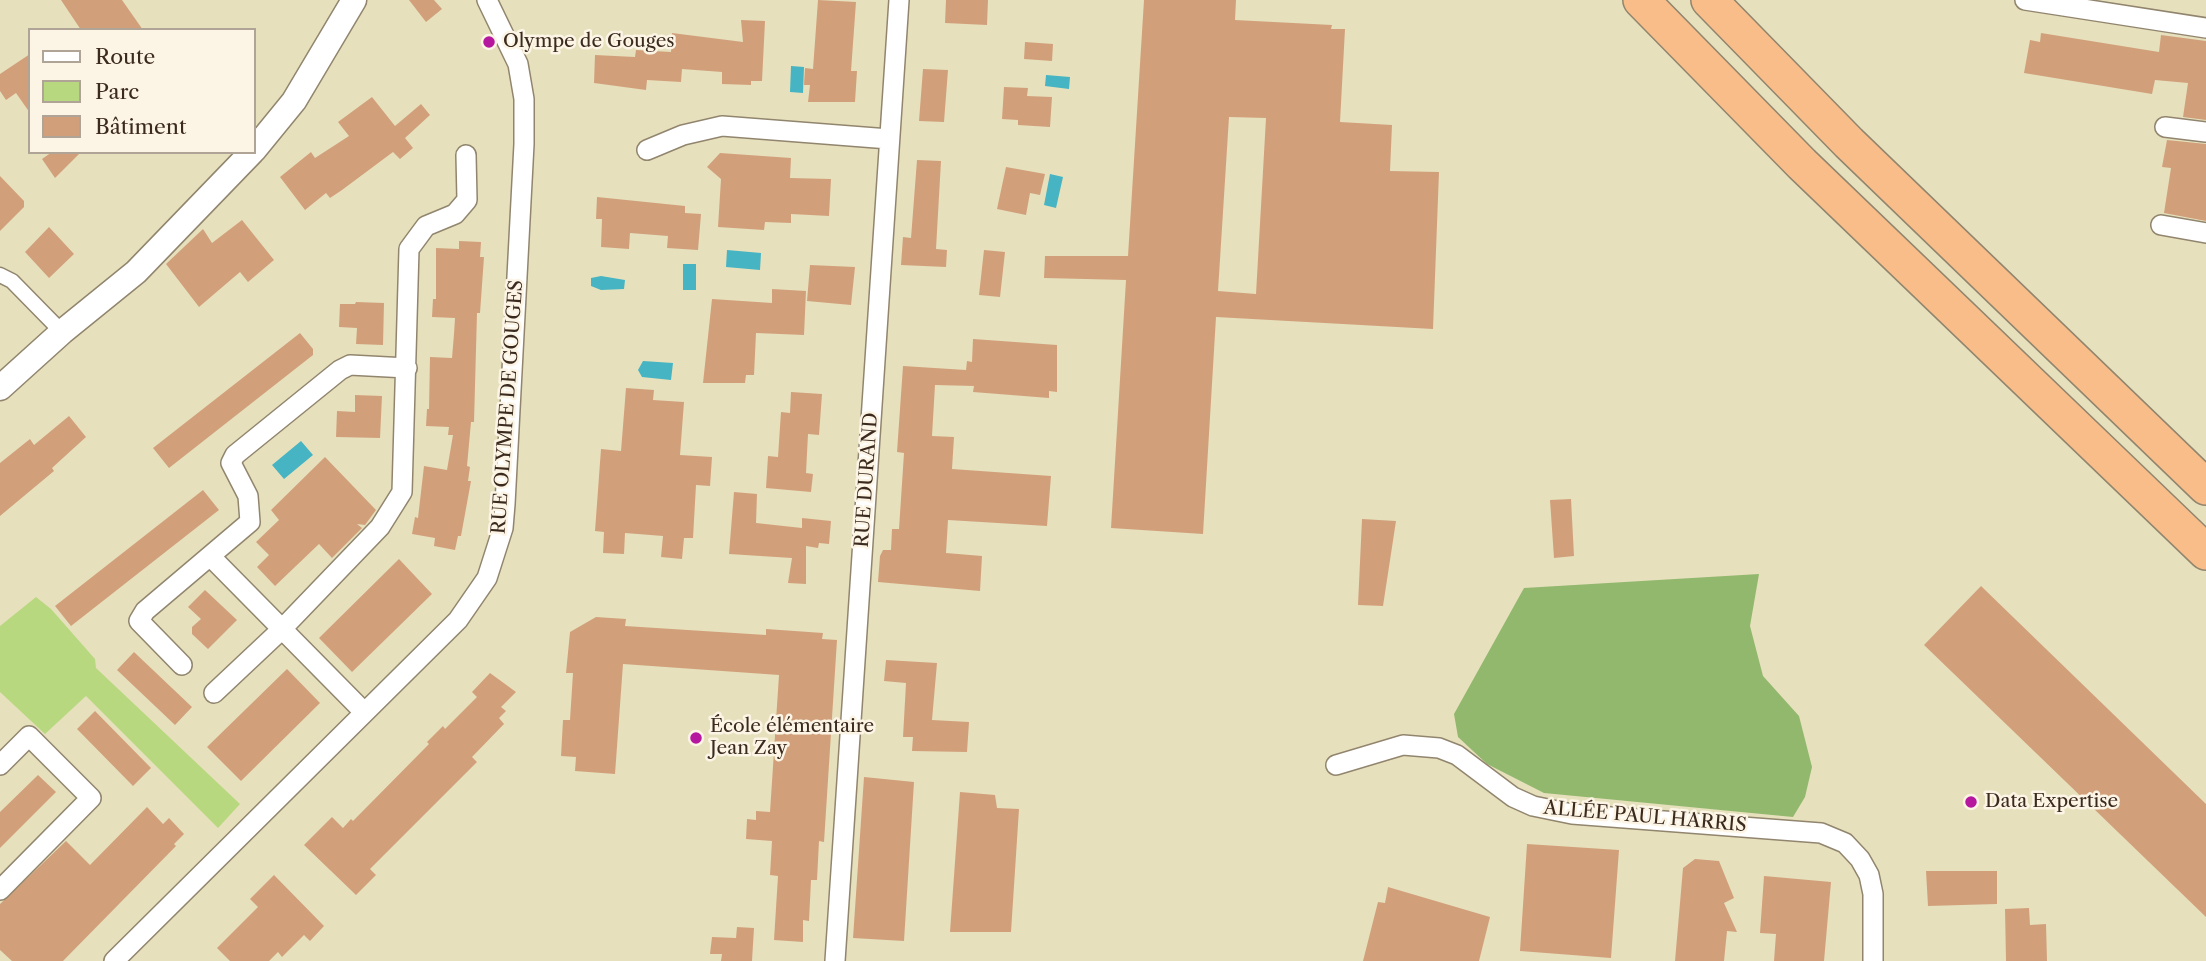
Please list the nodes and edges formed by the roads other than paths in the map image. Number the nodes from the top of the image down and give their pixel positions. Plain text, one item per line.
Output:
1 (354, 0) edge
2 (487, 0) edge
3 (899, 0) edge
4 (1641, 0) edge
5 (1709, 0) edge
6 (2025, 0) edge
7 (2206, 28) edge
8 (2165, 127) dead end
9 (2206, 132) edge
10 (888, 139) junction
11 (256, 147) edge
12 (647, 150) dead end
13 (250, 154) edge
14 (466, 155) dead end
15 (2161, 225) dead end
16 (2206, 233) edge
17 (0, 275) edge
18 (62, 332) junction
19 (407, 368) junction
20 (0, 388) edge
21 (2206, 487) edge
22 (2206, 552) edge
23 (211, 558) junction
24 (281, 630) junction
25 (181, 665) dead end
26 (214, 692) dead end
27 (364, 712) junction
28 (0, 765) edge
29 (1336, 765) dead end
30 (0, 890) edge
31 (114, 961) edge
32 (835, 961) edge
33 (1874, 961) edge

1 - 11 street
2 - 27 street, RUE OLYMPE DE GOUGES
3 - 10 street, RUE DURAND
4 - 22 highway
5 - 21 highway
6 - 7 street
8 - 9 street
10 - 12 street
10 - 32 street, RUE DURAND
13 - 18 street
14 - 19 street
15 - 16 street
17 - 18 street
18 - 20 street
19 - 23 street
19 - 24 street
23 - 24 street
23 - 25 street
24 - 26 street
24 - 27 street
27 - 31 street, RUE OLYMPE DE GOUGES
28 - 30 street
29 - 33 street, ALLÉE PAUL HARRIS

